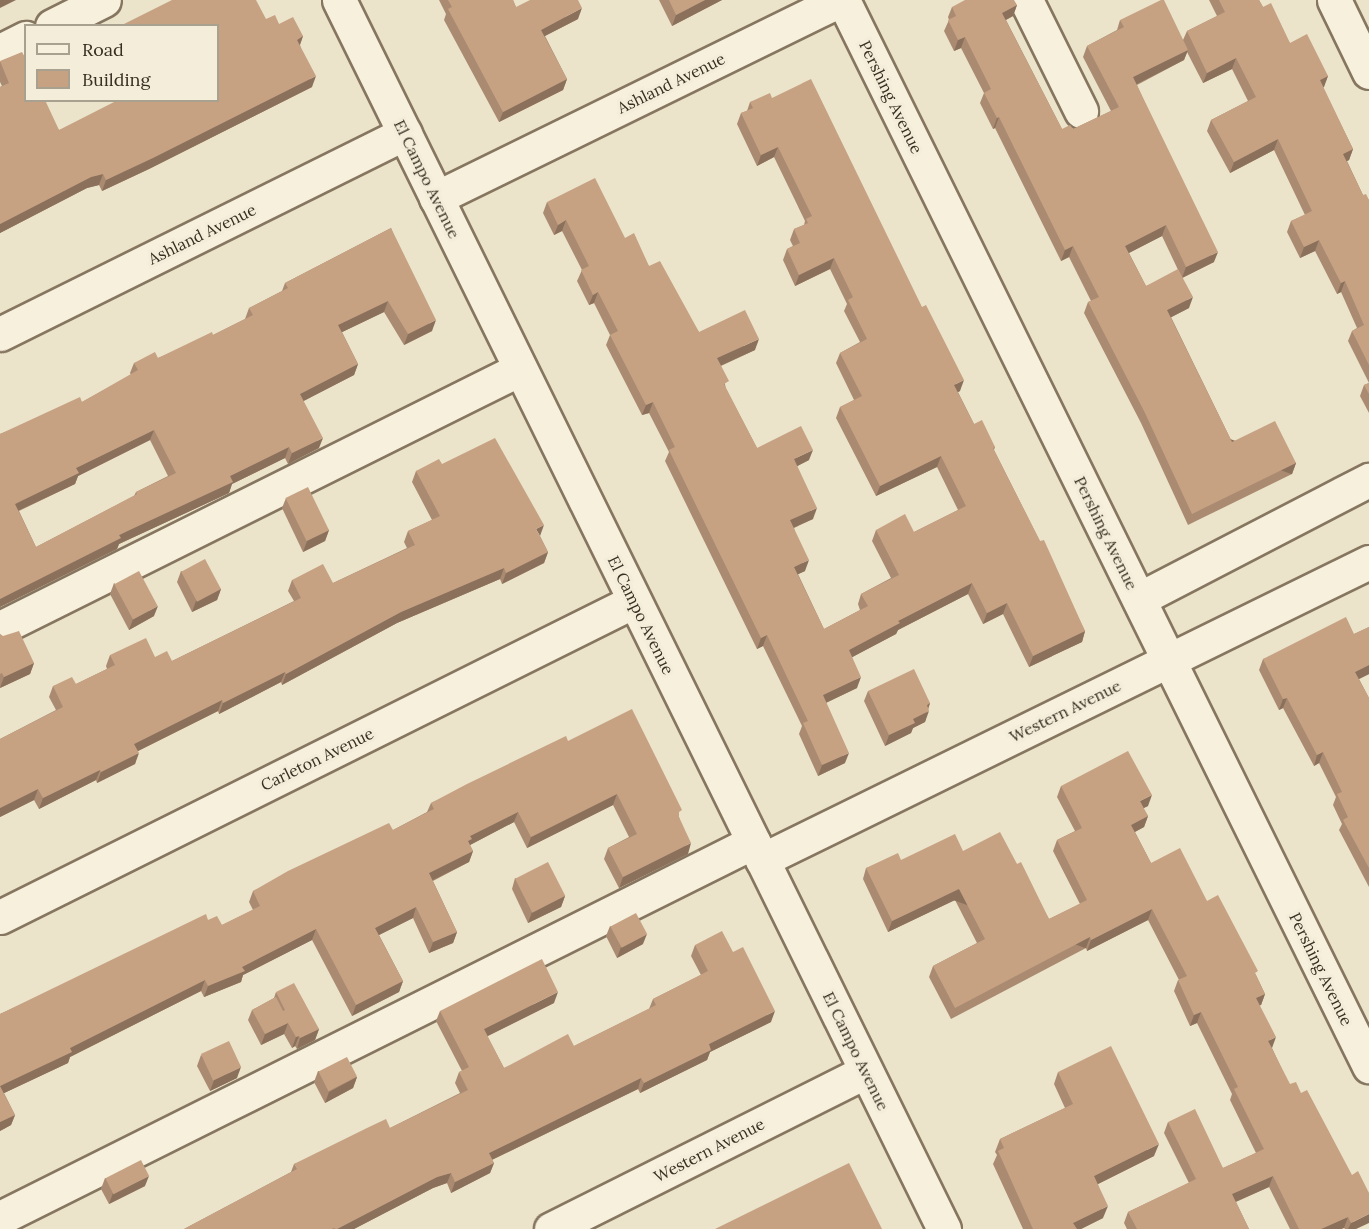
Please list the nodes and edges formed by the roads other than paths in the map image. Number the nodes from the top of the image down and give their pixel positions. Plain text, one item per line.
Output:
1 (104, 0) edge
2 (339, 0) edge
3 (842, 0) edge
4 (1026, 0) edge
5 (1334, 0) edge
6 (56, 24) edge
7 (24, 39) edge
8 (0, 51) edge
9 (1369, 72) edge
10 (1081, 111) dead end
11 (405, 133) junction
12 (436, 198) junction
13 (0, 334) edge
14 (520, 369) junction
15 (1369, 480) edge
16 (1369, 562) edge
17 (1139, 599) junction
18 (634, 601) junction
19 (0, 628) edge
20 (1169, 660) junction
21 (758, 851) junction
22 (0, 917) edge
23 (1369, 1066) edge
24 (866, 1071) junction
25 (0, 1218) edge
26 (551, 1229) edge
27 (944, 1229) edge

1 - 6 street
2 - 11 street, El Campo Avenue
3 - 12 street, Ashland Avenue
3 - 17 street, Pershing Avenue
4 - 10 street
5 - 9 street
7 - 8 street
11 - 12 street, El Campo Avenue
11 - 13 street, Ashland Avenue
12 - 14 street, El Campo Avenue
14 - 18 street, El Campo Avenue
14 - 19 street
15 - 17 street
16 - 20 street, Western Avenue
17 - 20 street, Pershing Avenue
18 - 21 street, El Campo Avenue
18 - 22 street, Carleton Avenue
20 - 21 street, Western Avenue
20 - 23 street, Pershing Avenue
21 - 24 street, El Campo Avenue
21 - 25 street, Western Avenue
24 - 26 street, Western Avenue
24 - 27 street, El Campo Avenue

